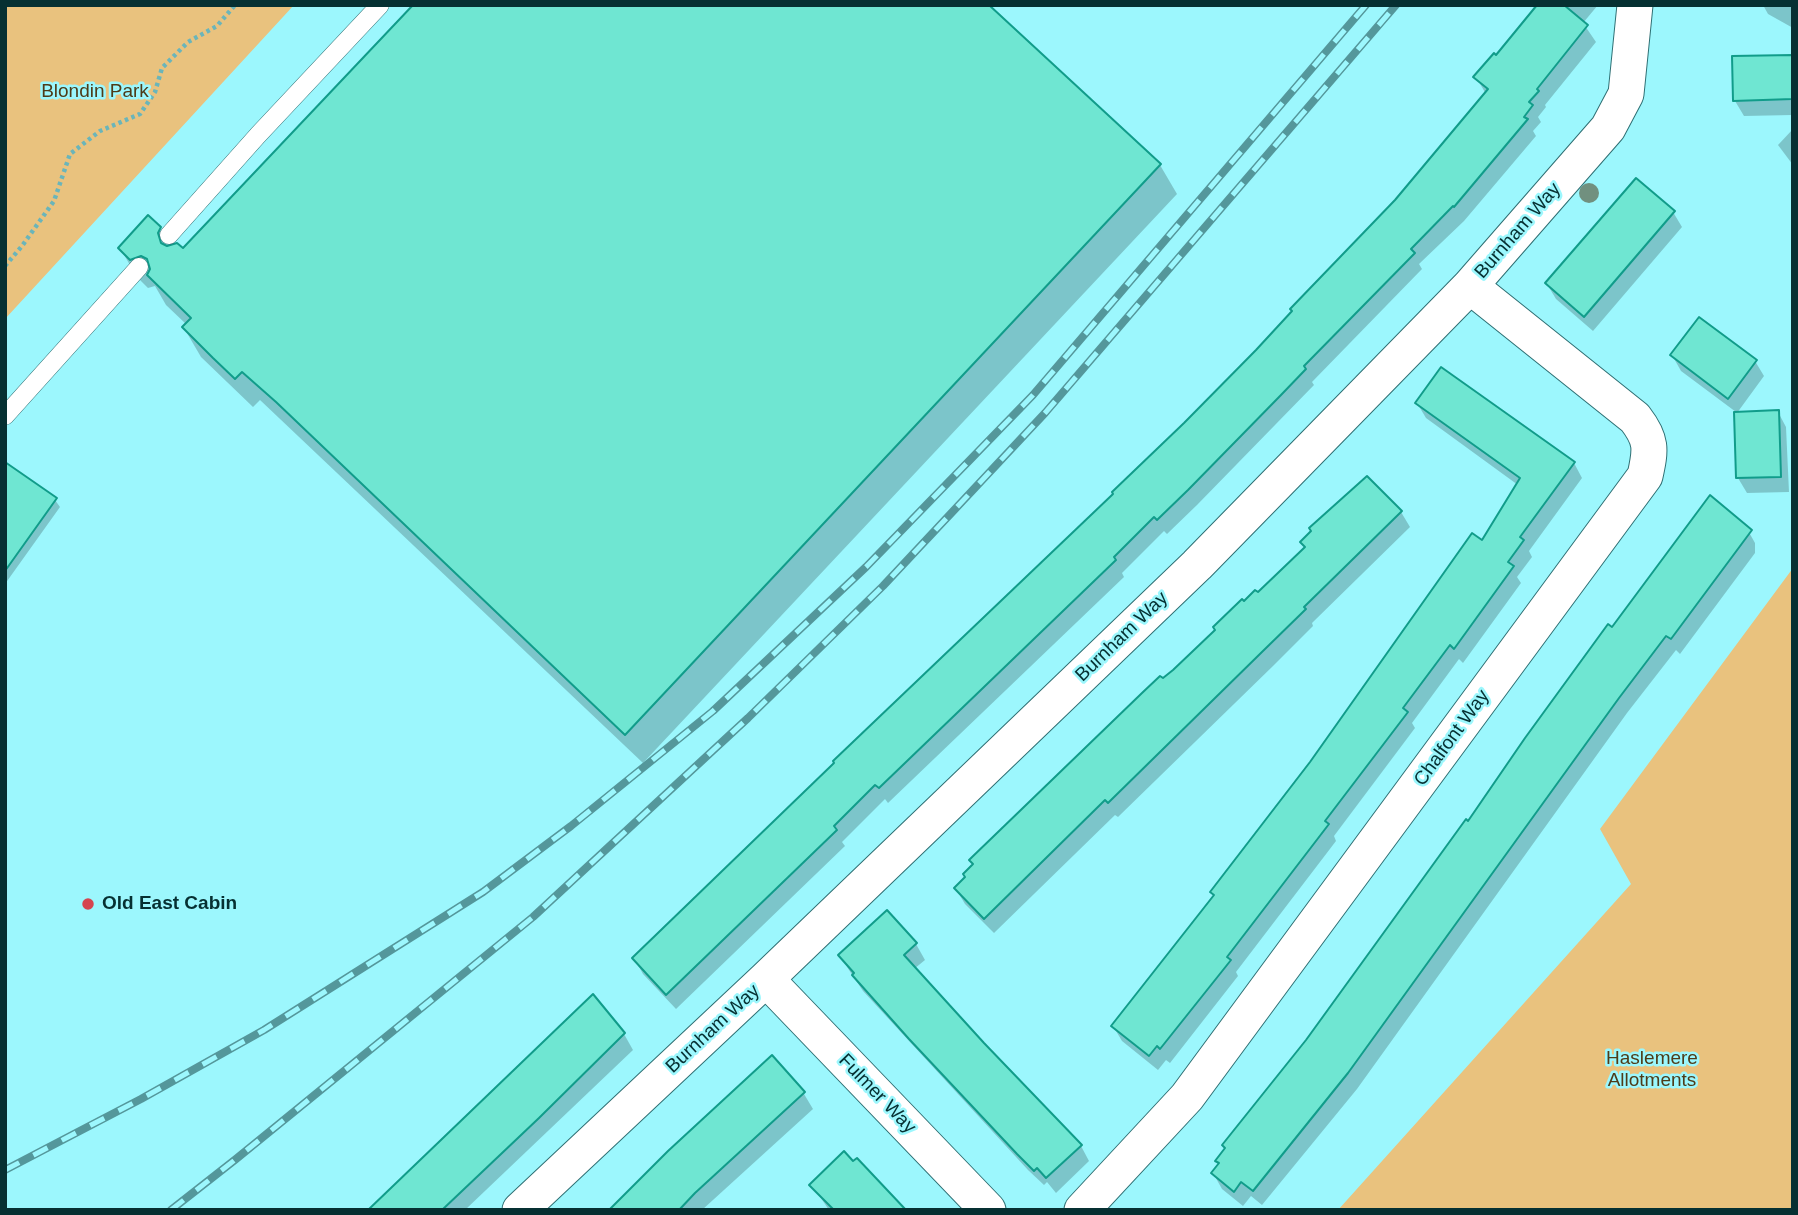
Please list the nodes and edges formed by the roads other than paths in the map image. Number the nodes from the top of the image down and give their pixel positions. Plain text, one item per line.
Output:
1 (380, 5) edge
2 (1634, 5) edge
3 (169, 234) dead end
4 (139, 267) dead end
5 (1470, 286) junction
6 (5, 416) edge
7 (766, 979) junction
8 (520, 1210) edge
9 (988, 1210) edge
10 (1082, 1210) edge

1 - 3 lane
2 - 5 street, Burnham Way
4 - 6 lane
5 - 7 street, Burnham Way
5 - 10 street, Chalfont Way
7 - 8 street, Burnham Way
7 - 9 street, Fulmer Way

